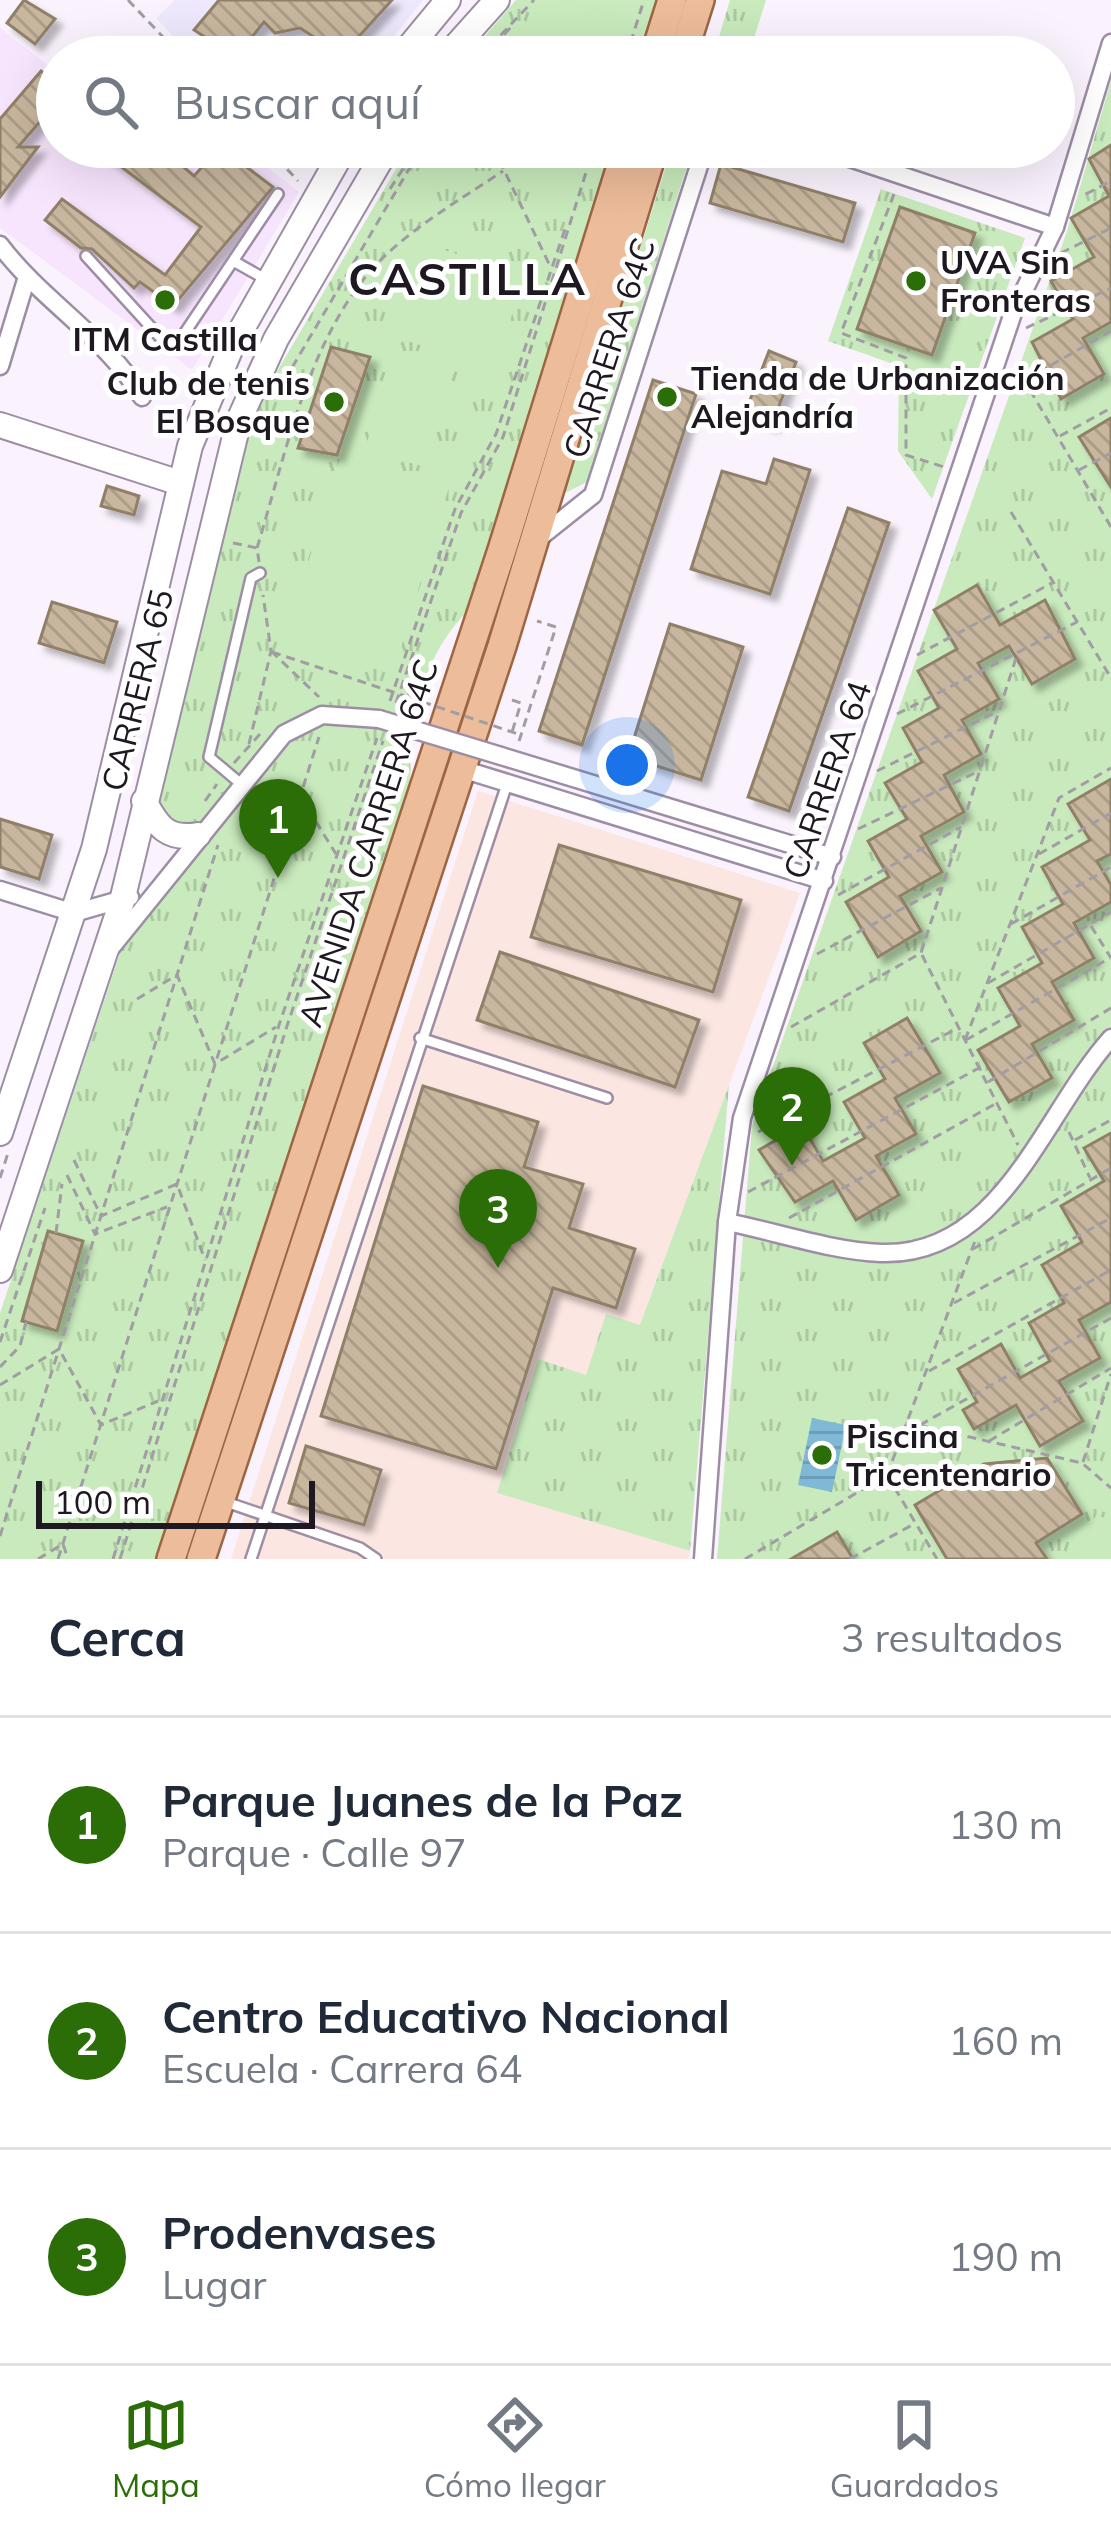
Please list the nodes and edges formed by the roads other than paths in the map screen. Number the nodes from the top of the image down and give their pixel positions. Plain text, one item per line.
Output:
1 (448, 0) edge
2 (497, 0) edge
3 (672, 0) edge
4 (700, 0) edge
5 (418, 36) edge
6 (465, 36) edge
7 (661, 36) edge
8 (689, 36) edge
9 (1111, 43) edge
10 (1075, 162) edge
11 (327, 168) edge
12 (376, 168) edge
13 (620, 168) edge
14 (648, 168) edge
15 (698, 168) edge
16 (878, 168) edge
17 (1073, 168) edge
18 (278, 194) dead end
19 (1055, 227) junction
20 (0, 245) edge
21 (86, 256) dead end
22 (235, 262) junction
23 (26, 280) junction
24 (267, 280) junction
25 (0, 366) edge
26 (142, 397) road end
27 (0, 425) edge
28 (180, 483) junction
29 (534, 542) junction
30 (260, 573) dead end
31 (462, 769) junction
32 (241, 783) junction
33 (507, 783) junction
34 (144, 801) junction
35 (208, 839) junction
36 (832, 857) junction
37 (166, 875) junction
38 (824, 881) junction
39 (0, 890) edge
40 (122, 901) junction
41 (74, 913) junction
42 (104, 957) junction
43 (92, 993) junction
44 (420, 1038) junction
45 (1111, 1038) edge
46 (607, 1099) dead end
47 (0, 1133) edge
48 (727, 1222) junction
49 (2, 1262) edge
50 (220, 1500) junction
51 (266, 1514) junction
52 (171, 1559) edge
53 (201, 1559) edge
54 (250, 1559) edge
55 (376, 1559) edge
56 (703, 1559) edge

1 - 5 main road
2 - 6 main road
3 - 7 main road
4 - 8 main road
9 - 10 street, CARRERA 64
11 - 24 main road, CARRERA 65
12 - 34 main road, CARRERA 65
13 - 52 main road, AVENIDA CARRERA 64C
14 - 29 main road, AVENIDA CARRERA 64C
15 - 29 street, CARRERA 64C
16 - 19 street
17 - 19 street, CARRERA 64
18 - 22 lane
19 - 36 street, CARRERA 64
20 - 23 street
21 - 22 lane
22 - 24 lane
23 - 25 street
23 - 26 street
24 - 28 main road, CARRERA 65
27 - 28 main road
28 - 41 main road, CARRERA 65
29 - 31 main road, AVENIDA CARRERA 64C
30 - 32 lane
31 - 33 street
31 - 50 main road, AVENIDA CARRERA 64C
32 - 35 street
32 - 36 street, bridge
33 - 38 street
33 - 44 lane
34 - 35 main road
34 - 40 main road, CARRERA 65
35 - 37 street
36 - 38 street, CARRERA 64
37 - 40 street
37 - 42 street
38 - 48 street, CARRERA 64
39 - 41 street
40 - 41 street
40 - 42 main road, CARRERA 65
41 - 43 main road
41 - 47 main road, CARRERA 65
42 - 43 main road, CARRERA 65
43 - 49 main road, CARRERA 65
44 - 46 lane
44 - 51 lane
45 - 48 street
48 - 56 street, CARRERA 64
50 - 51 lane
50 - 53 main road, AVENIDA CARRERA 64C
51 - 54 lane
51 - 55 lane

